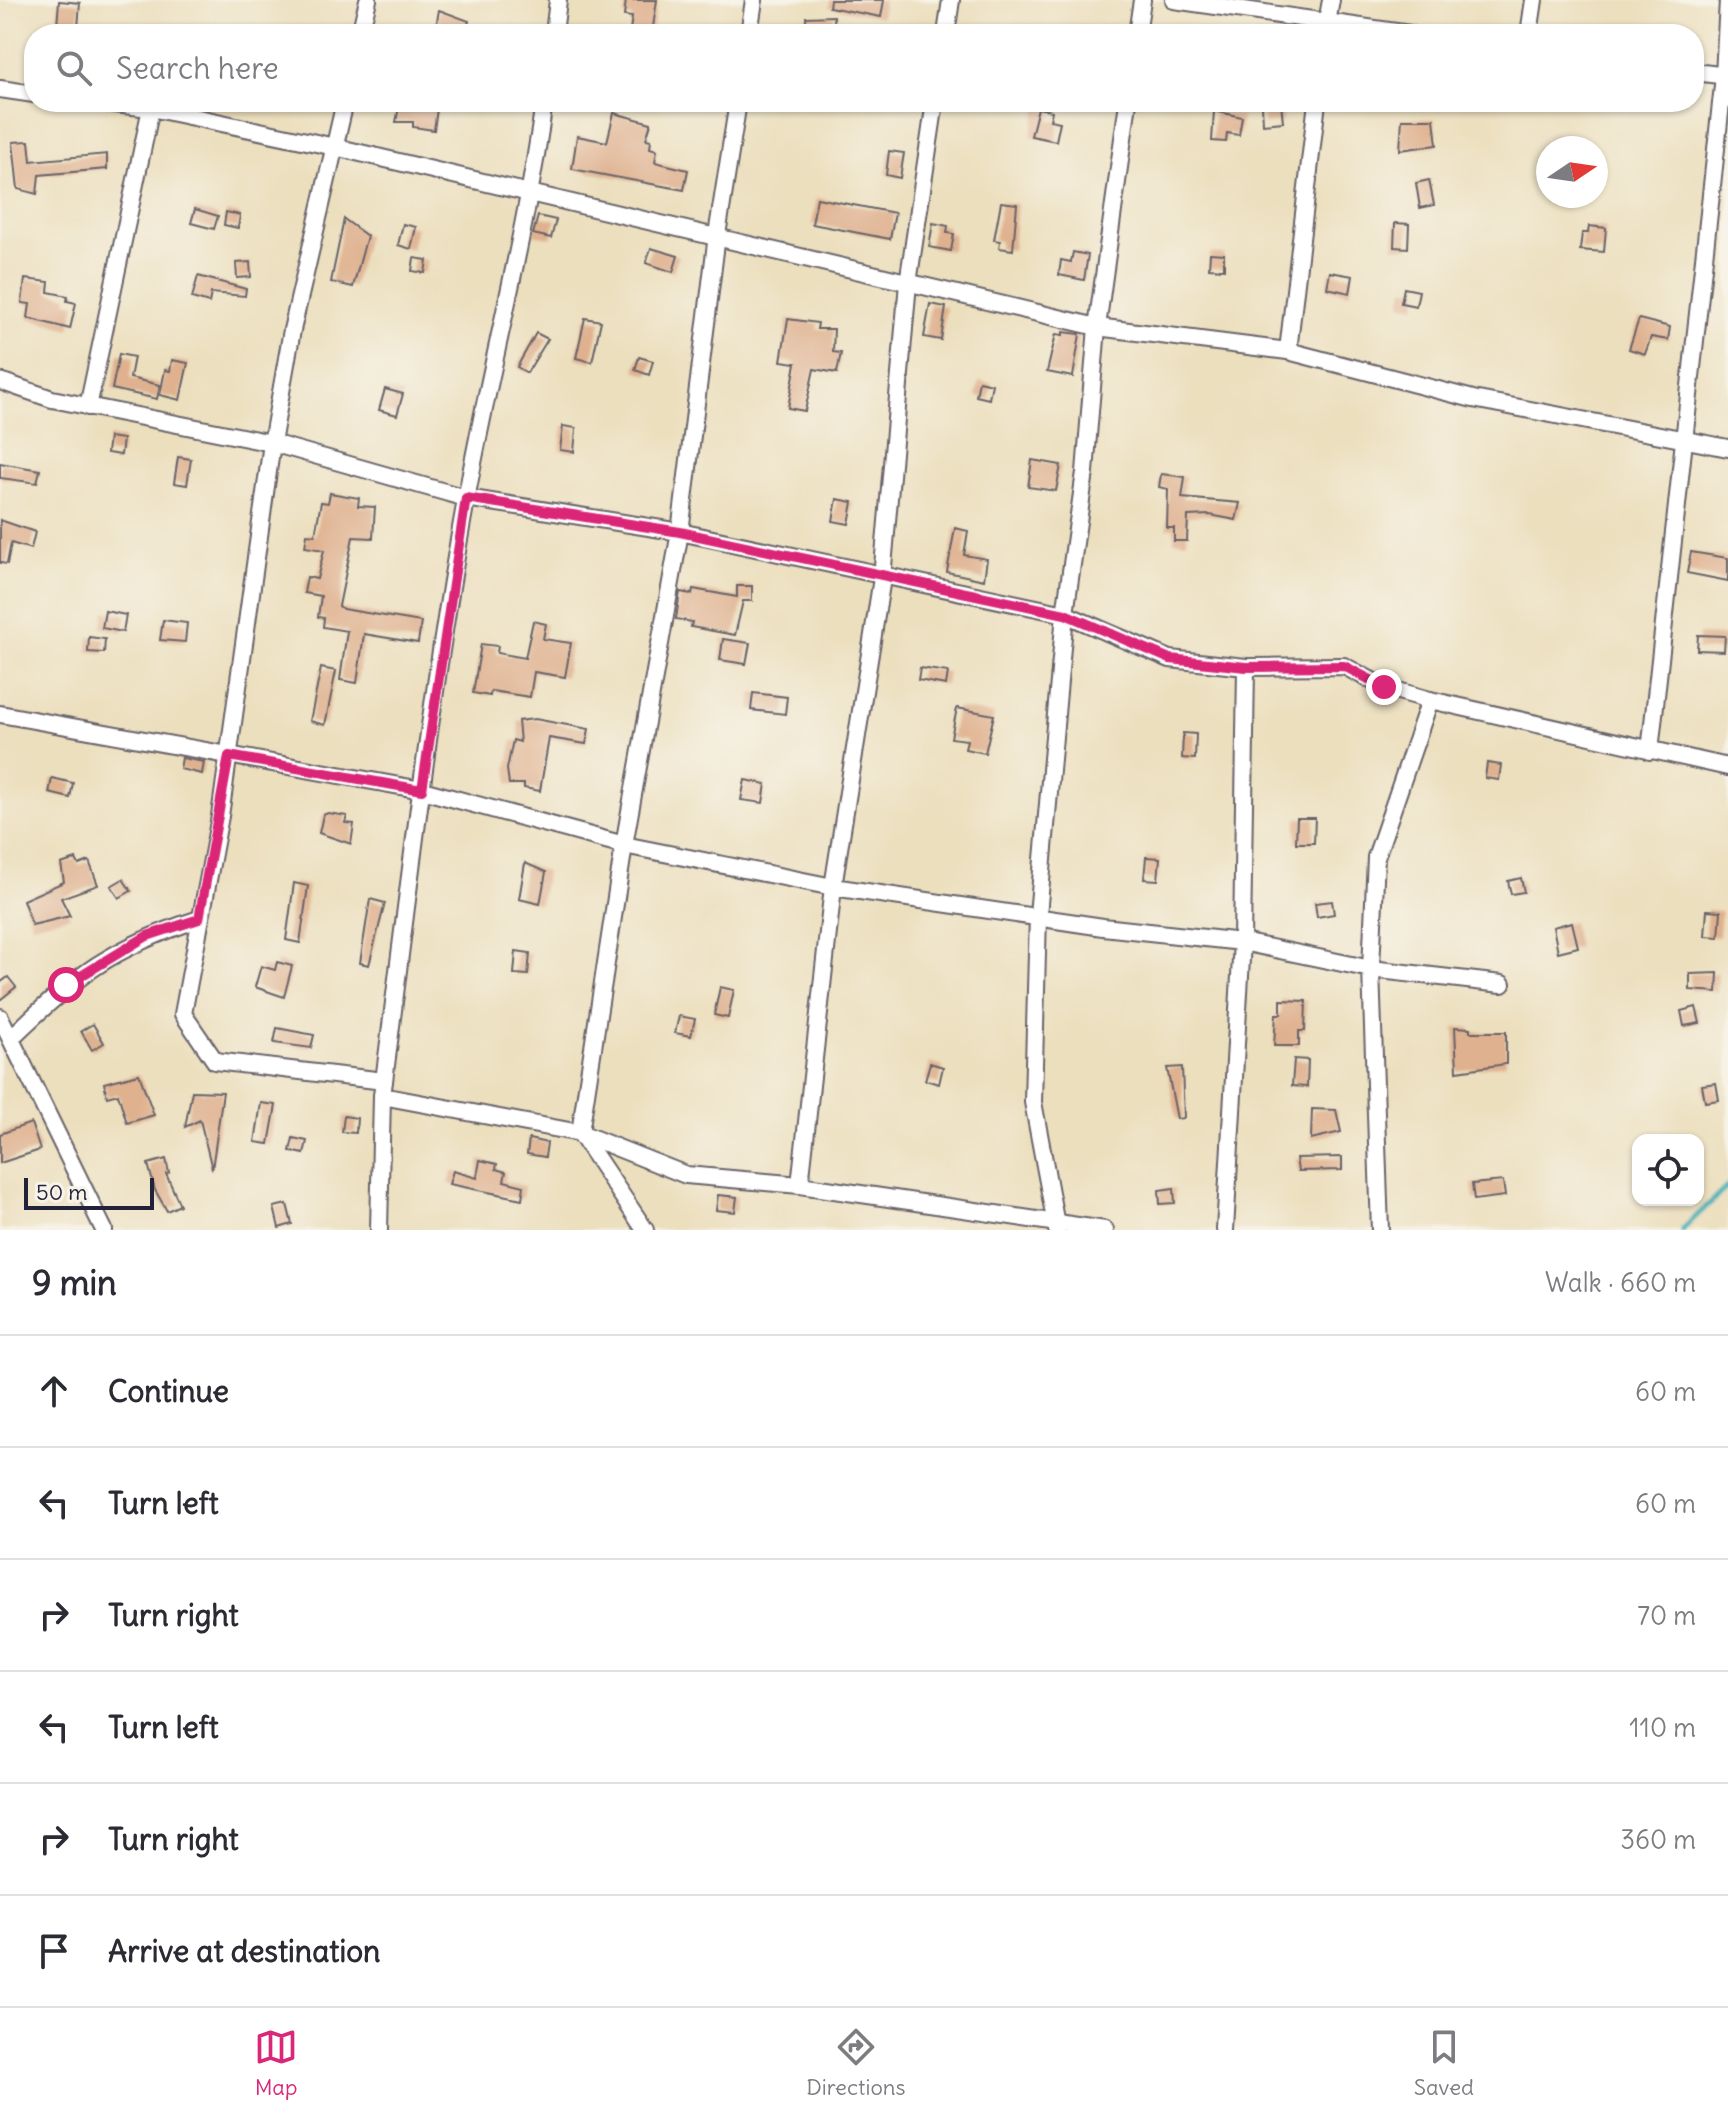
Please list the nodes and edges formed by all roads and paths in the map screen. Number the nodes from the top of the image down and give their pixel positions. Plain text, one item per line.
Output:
1 (368, 0) edge
2 (558, 0) edge
3 (754, 0) edge
4 (951, 0) edge
5 (1142, 0) edge
6 (1174, 0) edge
7 (1331, 0) edge
8 (1534, 0) edge
9 (1728, 0) edge
10 (362, 24) edge
11 (555, 24) edge
12 (750, 24) edge
13 (947, 24) edge
14 (1138, 24) edge
15 (1304, 24) edge
16 (1327, 24) edge
17 (1530, 24) edge
18 (1704, 73) edge
19 (1726, 76) edge
20 (0, 89) edge
21 (24, 93) edge
22 (150, 112) edge
23 (170, 112) edge
24 (343, 112) edge
25 (543, 112) edge
26 (736, 112) edge
27 (934, 112) edge
28 (1127, 112) edge
29 (1316, 112) edge
30 (335, 147) junction
31 (532, 193) junction
32 (717, 235) junction
33 (908, 283) junction
34 (1097, 327) junction
35 (1288, 351) junction
36 (0, 381) edge
37 (88, 407) junction
38 (1685, 439) junction
39 (272, 443) junction
40 (1728, 448) edge
41 (466, 498) junction
42 (680, 532) junction
43 (882, 578) junction
44 (1065, 614) junction
45 (1246, 667) junction
46 (1430, 700) junction
47 (0, 714) edge
48 (1650, 751) junction
49 (229, 756) junction
50 (1728, 767) edge
51 (422, 790) junction
52 (624, 845) junction
53 (833, 887) junction
54 (1038, 915) junction
55 (199, 919) junction
56 (1242, 942) junction
57 (1371, 969) junction
58 (1502, 984) dead end
59 (0, 1017) edge
60 (12, 1037) junction
61 (383, 1089) junction
62 (580, 1133) junction
63 (800, 1185) junction
64 (1057, 1227) edge
65 (104, 1230) edge
66 (379, 1230) edge
67 (645, 1230) edge
68 (1105, 1230) edge
69 (1225, 1230) edge
70 (1380, 1230) edge

1 - 10 street
2 - 11 street
3 - 12 street
4 - 13 street
5 - 14 street
6 - 15 street
7 - 16 street
8 - 17 street
9 - 19 street
18 - 19 street
19 - 38 street
20 - 21 street
22 - 37 street
23 - 30 street
24 - 30 street
25 - 31 street
26 - 32 street
27 - 33 street
28 - 34 street
29 - 35 street
30 - 31 street
30 - 39 street
31 - 32 street
31 - 41 street
32 - 33 street
32 - 42 street
33 - 34 street
33 - 43 street
34 - 35 street
34 - 44 street
35 - 38 street
36 - 37 street
37 - 39 street
38 - 40 street
38 - 48 street
39 - 41 street
39 - 49 street
41 - 42 street
41 - 51 street
42 - 43 street
42 - 52 street
43 - 44 street
43 - 53 street
44 - 45 street
44 - 54 street
45 - 46 street
45 - 56 street
46 - 48 street
46 - 57 street
47 - 49 street
48 - 50 street
49 - 51 street
49 - 55 street
51 - 52 street
51 - 61 street
52 - 53 street
52 - 62 street
53 - 54 street
53 - 63 street
54 - 56 street
54 - 64 street
55 - 60 street
55 - 61 street
56 - 57 street
56 - 69 street
57 - 58 street
57 - 70 street
59 - 60 street
60 - 65 street
61 - 62 street
61 - 66 street
62 - 63 street
62 - 67 street
63 - 64 street
64 - 68 street

